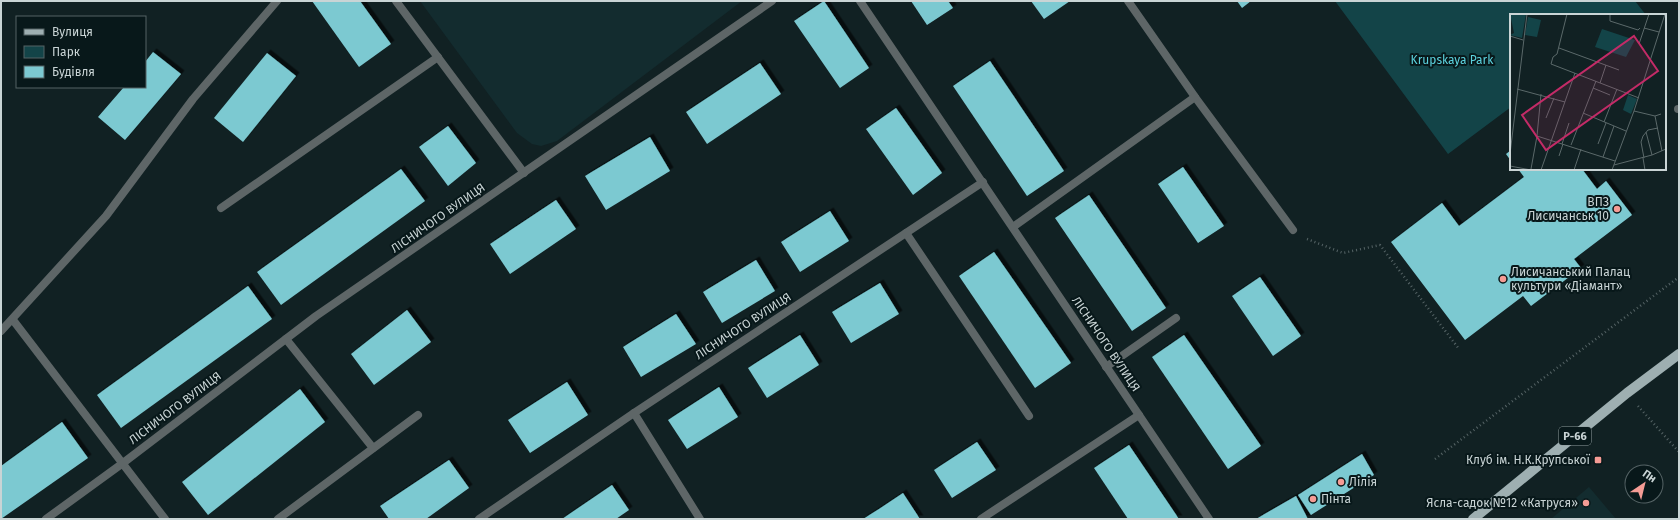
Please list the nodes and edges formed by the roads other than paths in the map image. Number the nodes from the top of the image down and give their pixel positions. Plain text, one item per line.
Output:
1 (277, 1) edge
2 (396, 1) edge
3 (772, 1) edge
4 (860, 1) edge
5 (1128, 1) edge
6 (438, 57) junction
7 (1195, 96) junction
8 (524, 173) junction
9 (983, 182) junction
10 (221, 208) dead end
11 (1013, 227) junction
12 (1293, 230) road end
13 (906, 233) junction
14 (1176, 318) dead end
15 (13, 320) junction
16 (1, 331) edge
17 (286, 339) junction
18 (1679, 354) edge
19 (1106, 367) junction
20 (634, 413) junction
21 (418, 415) dead end
22 (1139, 415) junction
23 (1029, 416) dead end
24 (373, 448) junction
25 (123, 463) junction
26 (46, 519) edge
27 (165, 519) edge
28 (278, 519) edge
29 (479, 519) edge
30 (700, 519) edge
31 (981, 519) edge
32 (1209, 519) edge
33 (1473, 519) edge

1 - 15 street
2 - 6 street
3 - 8 street, ЛІСНИЧОГО ВУЛИЦЯ
4 - 9 street, ЛІСНИЧОГО ВУЛИЦЯ
5 - 7 street
6 - 8 street
6 - 10 street
7 - 11 street
7 - 12 street
8 - 17 street, ЛІСНИЧОГО ВУЛИЦЯ
9 - 11 street, ЛІСНИЧОГО ВУЛИЦЯ
9 - 13 street, ЛІСНИЧОГО ВУЛИЦЯ
11 - 19 street, ЛІСНИЧОГО ВУЛИЦЯ
13 - 20 street, ЛІСНИЧОГО ВУЛИЦЯ
13 - 23 street
14 - 19 street
15 - 16 street
15 - 25 street
17 - 24 street
17 - 25 street, ЛІСНИЧОГО ВУЛИЦЯ
18 - 33 main road, Р-66
19 - 22 street, ЛІСНИЧОГО ВУЛИЦЯ
20 - 29 street, ЛІСНИЧОГО ВУЛИЦЯ
20 - 30 street
21 - 24 street
22 - 31 street
22 - 32 street, ЛІСНИЧОГО ВУЛИЦЯ
24 - 28 street
25 - 26 street, ЛІСНИЧОГО ВУЛИЦЯ
25 - 27 street

